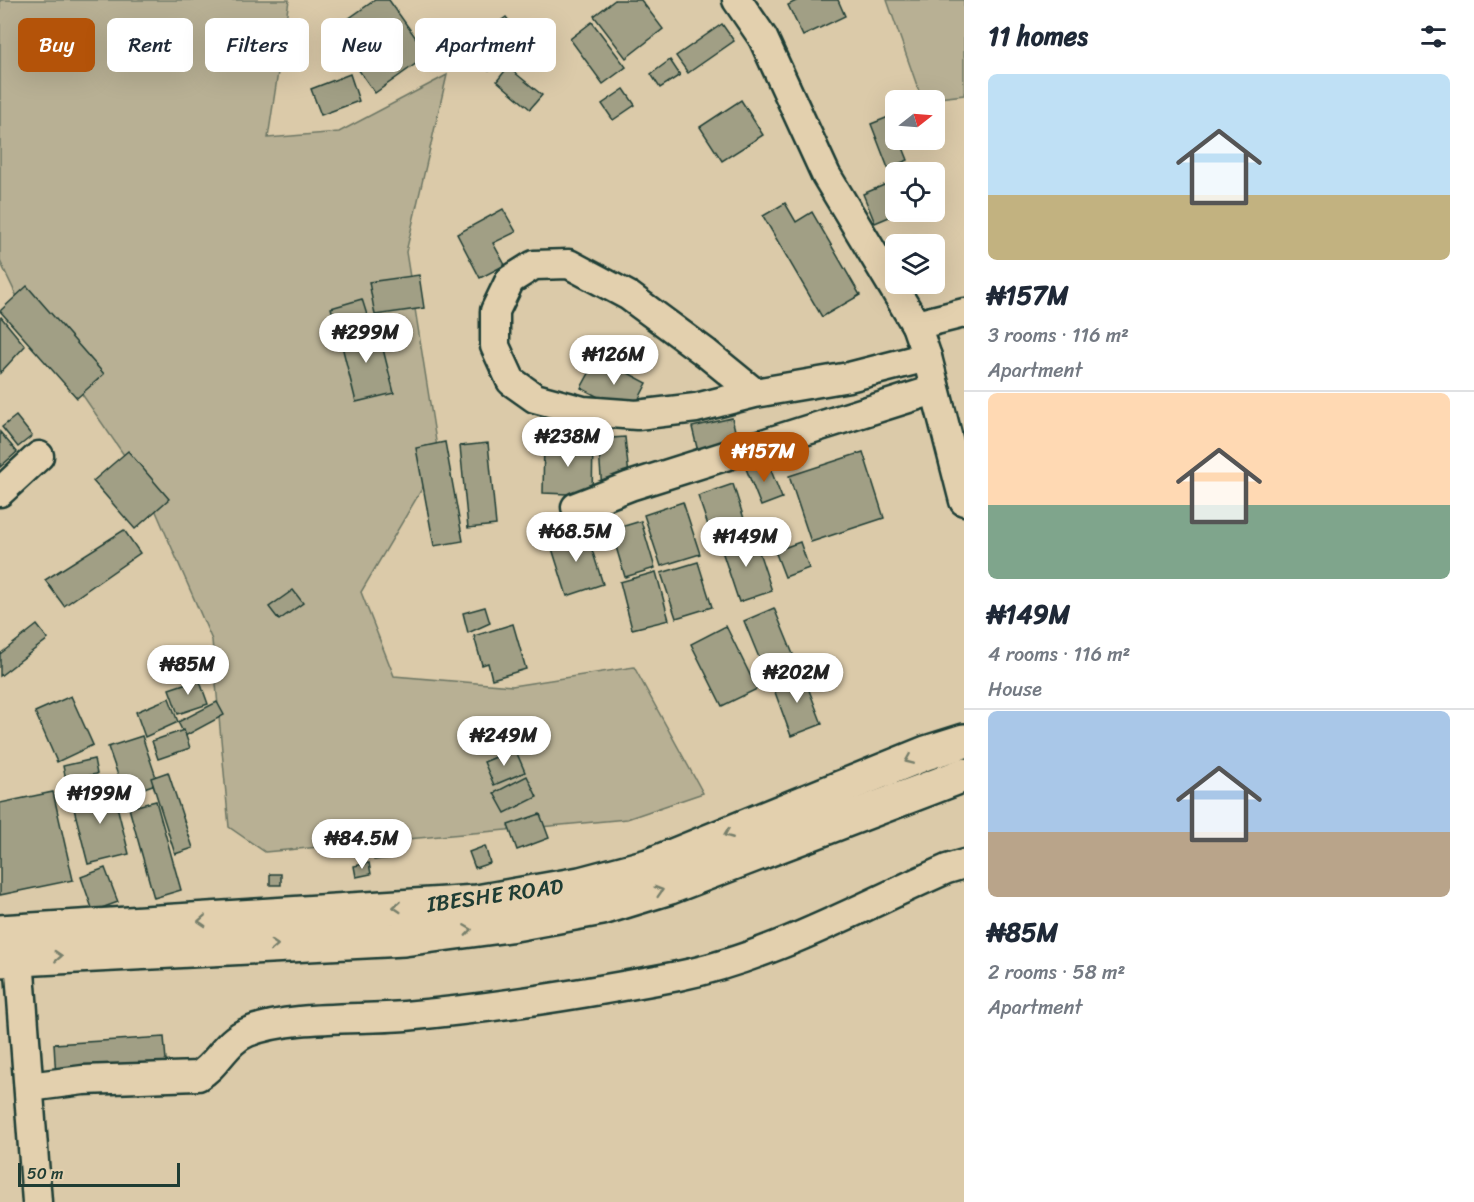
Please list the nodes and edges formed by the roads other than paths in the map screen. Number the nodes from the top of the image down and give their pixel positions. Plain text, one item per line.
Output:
1 (737, 0) edge
2 (964, 313) edge
3 (916, 325) junction
4 (927, 357) junction
5 (934, 390) junction
6 (755, 393) junction
7 (39, 456) dead end
8 (0, 492) edge
9 (964, 501) edge
10 (576, 507) dead end
11 (964, 741) edge
12 (964, 775) edge
13 (964, 864) edge
14 (0, 932) edge
15 (9, 959) edge
16 (12, 1026) edge
17 (29, 1088) junction
18 (36, 1202) edge

1 - 3 street
2 - 3 street
3 - 4 street
4 - 5 street
4 - 6 street
5 - 9 street
5 - 10 street
6 - 6 street
7 - 8 street
11 -> 14 main road, IBESHE ROAD
15 -> 12 main road, IBESHE ROAD
13 - 17 street
15 - 16 street
16 - 17 street
17 - 18 street

